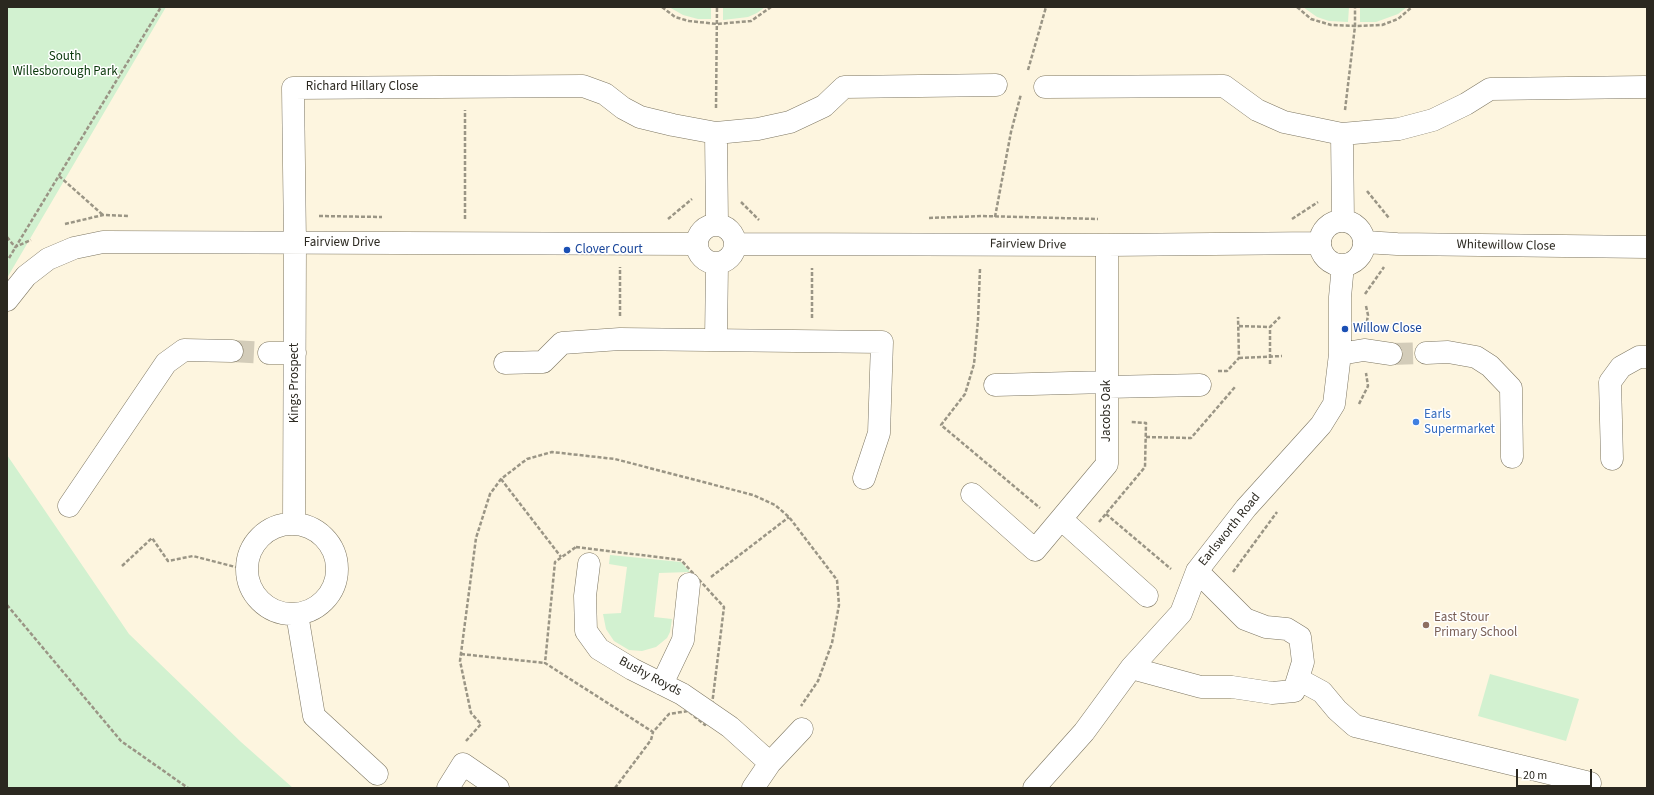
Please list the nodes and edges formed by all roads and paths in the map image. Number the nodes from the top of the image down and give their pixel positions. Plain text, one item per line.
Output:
1 (161, 7) edge
2 (662, 7) edge
3 (718, 7) edge
4 (771, 7) edge
5 (1046, 7) edge
6 (1296, 7) edge
7 (1355, 7) edge
8 (1412, 7) edge
9 (717, 24) junction
10 (1355, 26) junction
11 (1028, 70) dead end
12 (996, 85) dead end
13 (1045, 86) dead end
14 (466, 87) junction
15 (1645, 87) dead end
16 (1021, 94) dead end
17 (716, 133) junction
18 (1342, 134) junction
19 (59, 176) junction
20 (1343, 181) junction
21 (716, 188) junction
22 (295, 213) junction
23 (103, 215) junction
24 (133, 216) dead end
25 (995, 216) junction
26 (387, 217) dead end
27 (457, 218) dead end
28 (465, 218) junction
29 (473, 218) dead end
30 (927, 219) dead end
31 (1104, 219) dead end
32 (1291, 219) dead end
33 (667, 220) dead end
34 (1343, 221) junction
35 (716, 224) junction
36 (1394, 224) dead end
37 (62, 225) dead end
38 (764, 225) dead end
39 (7, 237) edge
40 (35, 238) dead end
41 (1364, 242) junction
42 (295, 243) junction
43 (464, 243) junction
44 (1320, 243) junction
45 (697, 244) junction
46 (736, 244) junction
47 (1106, 246) junction
48 (15, 247) junction
49 (1647, 247) edge
50 (7, 261) edge
51 (717, 264) junction
52 (620, 265) dead end
53 (1343, 266) junction
54 (812, 268) dead end
55 (7, 300) edge
56 (1238, 317) dead end
57 (1280, 317) dead end
58 (1238, 326) junction
59 (1270, 327) junction
60 (624, 339) junction
61 (716, 340) junction
62 (808, 340) junction
63 (232, 351) tunnel mouth
64 (269, 353) tunnel mouth
65 (295, 353) junction
66 (1426, 353) tunnel mouth
67 (1340, 354) junction
68 (1391, 354) tunnel mouth
69 (1270, 356) junction
70 (1282, 356) dead end
71 (1647, 357) edge
72 (1240, 358) junction
73 (506, 363) dead end
74 (1270, 364) dead end
75 (1208, 378) joint
76 (1107, 384) junction
77 (995, 385) dead end
78 (1235, 387) dead end
79 (1146, 437) dead end
80 (1512, 457) dead end
81 (1612, 459) dead end
82 (864, 478) dead end
83 (501, 479) junction
84 (972, 494) dead end
85 (69, 506) dead end
86 (1106, 514) dead end
87 (789, 517) junction
88 (1061, 519) junction
89 (294, 524) junction
90 (561, 558) junction
91 (589, 564) dead end
92 (122, 566) dead end
93 (247, 570) junction
94 (1197, 571) junction
95 (1175, 572) dead end
96 (696, 584) junction
97 (1146, 596) dead end
98 (7, 605) edge
99 (297, 614) junction
100 (461, 654) junction
101 (545, 663) junction
102 (1131, 668) junction
103 (1298, 679) junction
104 (662, 684) junction
105 (711, 713) junction
106 (802, 729) joint
107 (653, 732) junction
108 (770, 763) junction
109 (463, 764) junction
110 (377, 774) dead end
111 (1590, 783) dead end
112 (188, 788) edge
113 (448, 788) edge
114 (498, 788) edge
115 (615, 788) edge
116 (753, 788) edge
117 (1034, 788) edge

1 - 19 path
2 - 9 path
3 - 9 path
4 - 9 path
5 - 11 path
6 - 10 path
7 - 10 path
8 - 10 path
9 - 17 path
10 - 18 path
12 - 17 street
13 - 18 street
14 - 17 street
14 - 22 street, Richard Hillary Close
14 - 28 path
15 - 18 street
16 - 25 path
17 - 21 street
18 - 20 street
19 - 23 path
19 - 48 path
20 - 32 path
20 - 34 street
20 - 36 path
21 - 33 path
21 - 35 street
21 - 38 path
22 - 26 path
22 - 42 street, Richard Hillary Close
23 - 24 path
23 - 37 path
25 - 30 path
25 - 31 path
27 - 28 path
28 - 29 path
28 - 43 path
34 - 41 street
34 - 44 street
35 - 45 street
35 - 46 street
39 - 48 path
40 - 48 path
41 - 49 street, Whitewillow Close
41 - 53 street
42 - 43 street, Fairview Drive
42 - 55 street, Fairview Drive
42 - 65 street, Kings Prospect
43 - 45 street, Fairview Drive
44 - 47 street, Fairview Drive
44 - 53 street
45 - 51 street
46 - 47 street, Fairview Drive
46 - 51 street
47 - 76 street, Jacobs Oak
48 - 50 path
51 - 61 street
52 - 60 path
53 - 67 street, Earlsworth Road
54 - 62 path
56 - 58 path
57 - 59 path
58 - 59 path
58 - 72 path
59 - 69 path
60 - 61 street
60 - 73 street
61 - 62 street
62 - 82 street
63 - 85 street
64 - 65 street
65 - 89 street, Kings Prospect
66 - 80 street
67 - 68 street
67 - 94 street, Earlsworth Road
69 - 70 path
69 - 72 path
69 - 74 path
71 - 81 street
72 - 75 path
75 - 76 street
76 - 77 street
76 - 88 street, Jacobs Oak
78 - 79 path
83 - 87 path
83 - 90 path
83 - 100 path
84 - 88 street, Jacobs Oak
86 - 95 path
87 - 96 path
87 - 106 path
88 - 97 street
89 - 93 street
89 - 99 street
90 - 96 path
90 - 101 path
91 - 104 street, Bushy Royds
92 - 93 path
93 - 99 street
94 - 102 street, Earlsworth Road
94 - 103 street
96 - 104 street
96 - 105 path
98 - 112 path
99 - 110 street
100 - 101 path
100 - 109 path
101 - 107 path
102 - 103 street
102 - 117 street, Earlsworth Road
103 - 111 street
104 - 105 street, Bushy Royds
105 - 107 path
105 - 108 street, Bushy Royds
106 - 108 street
107 - 115 path
108 - 116 street
109 - 113 street
109 - 114 street

